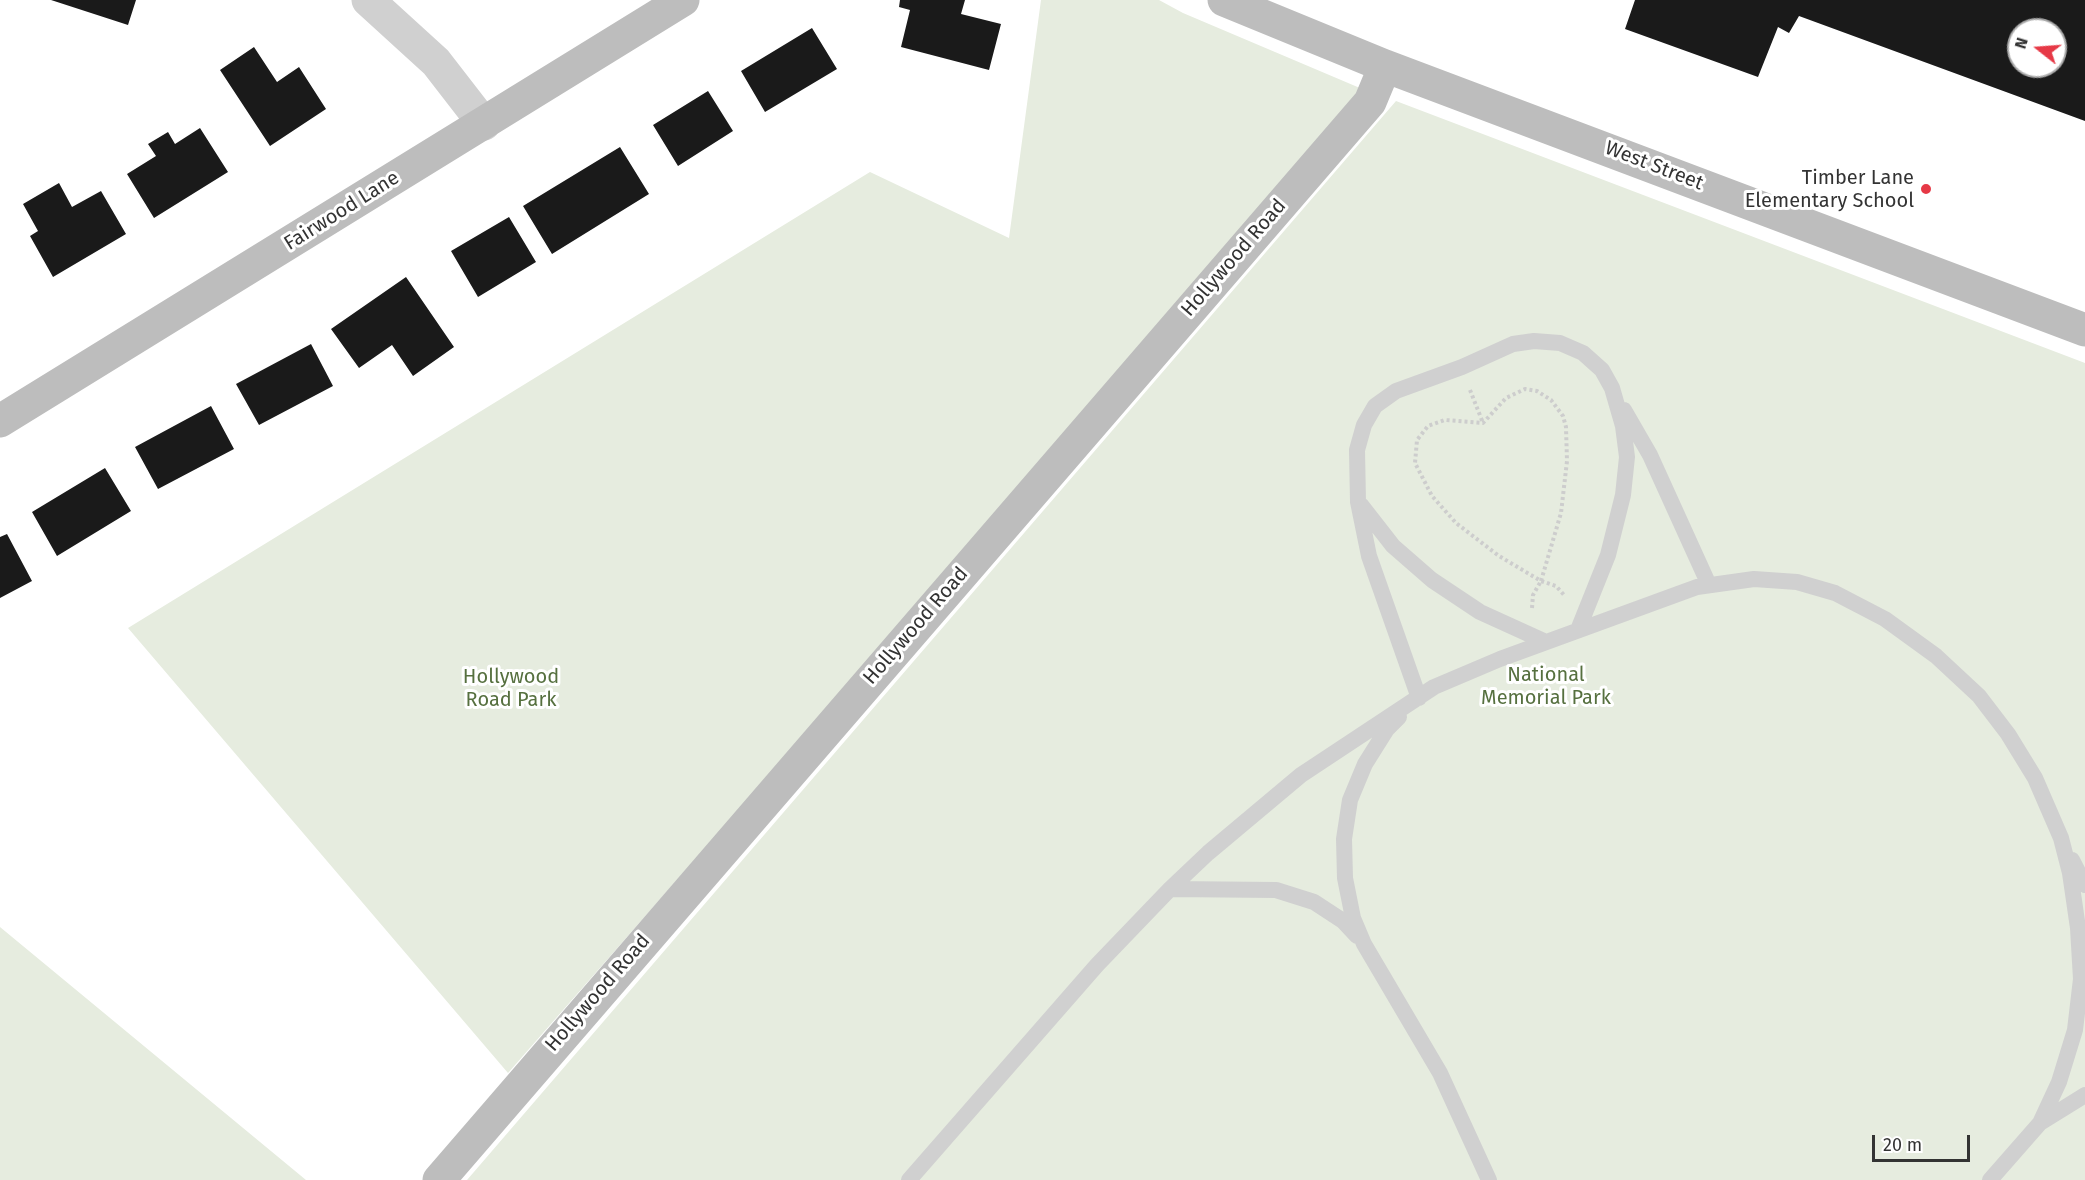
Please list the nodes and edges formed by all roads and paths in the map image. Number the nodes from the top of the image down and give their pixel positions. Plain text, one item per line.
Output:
1 (368, 0) edge
2 (683, 0) edge
3 (1224, 0) edge
4 (1384, 66) junction
5 (484, 124) junction
6 (2085, 330) edge
7 (1612, 388) junction
8 (1476, 405) dead end
9 (0, 422) edge
10 (1483, 423) junction
11 (1359, 502) junction
12 (1541, 581) junction
13 (1709, 585) junction
14 (1565, 604) dead end
15 (1537, 615) dead end
16 (1578, 630) junction
17 (1546, 642) junction
18 (1419, 698) junction
19 (2061, 838) junction
20 (2085, 885) edge
21 (1170, 889) junction
22 (1364, 944) junction
23 (2085, 1095) edge
24 (2040, 1123) junction
25 (439, 1180) edge
26 (909, 1180) edge
27 (1489, 1180) edge
28 (1990, 1180) edge

1 - 5 street
2 - 5 street, Fairwood Lane
3 - 4 street, West Street
4 - 6 street, West Street
4 - 25 street, Hollywood Road
5 - 9 street, Fairwood Lane
7 - 11 lane
7 - 13 lane
7 - 16 lane
8 - 10 path
10 - 12 path
10 - 12 path
11 - 17 lane
11 - 18 lane
12 - 14 path
12 - 15 path
13 - 16 lane
13 - 19 lane
16 - 17 lane
17 - 18 lane
18 - 21 lane
18 - 22 lane
19 - 20 lane
19 - 24 lane
21 - 22 lane
21 - 26 lane
22 - 27 lane
23 - 24 lane
24 - 28 lane

